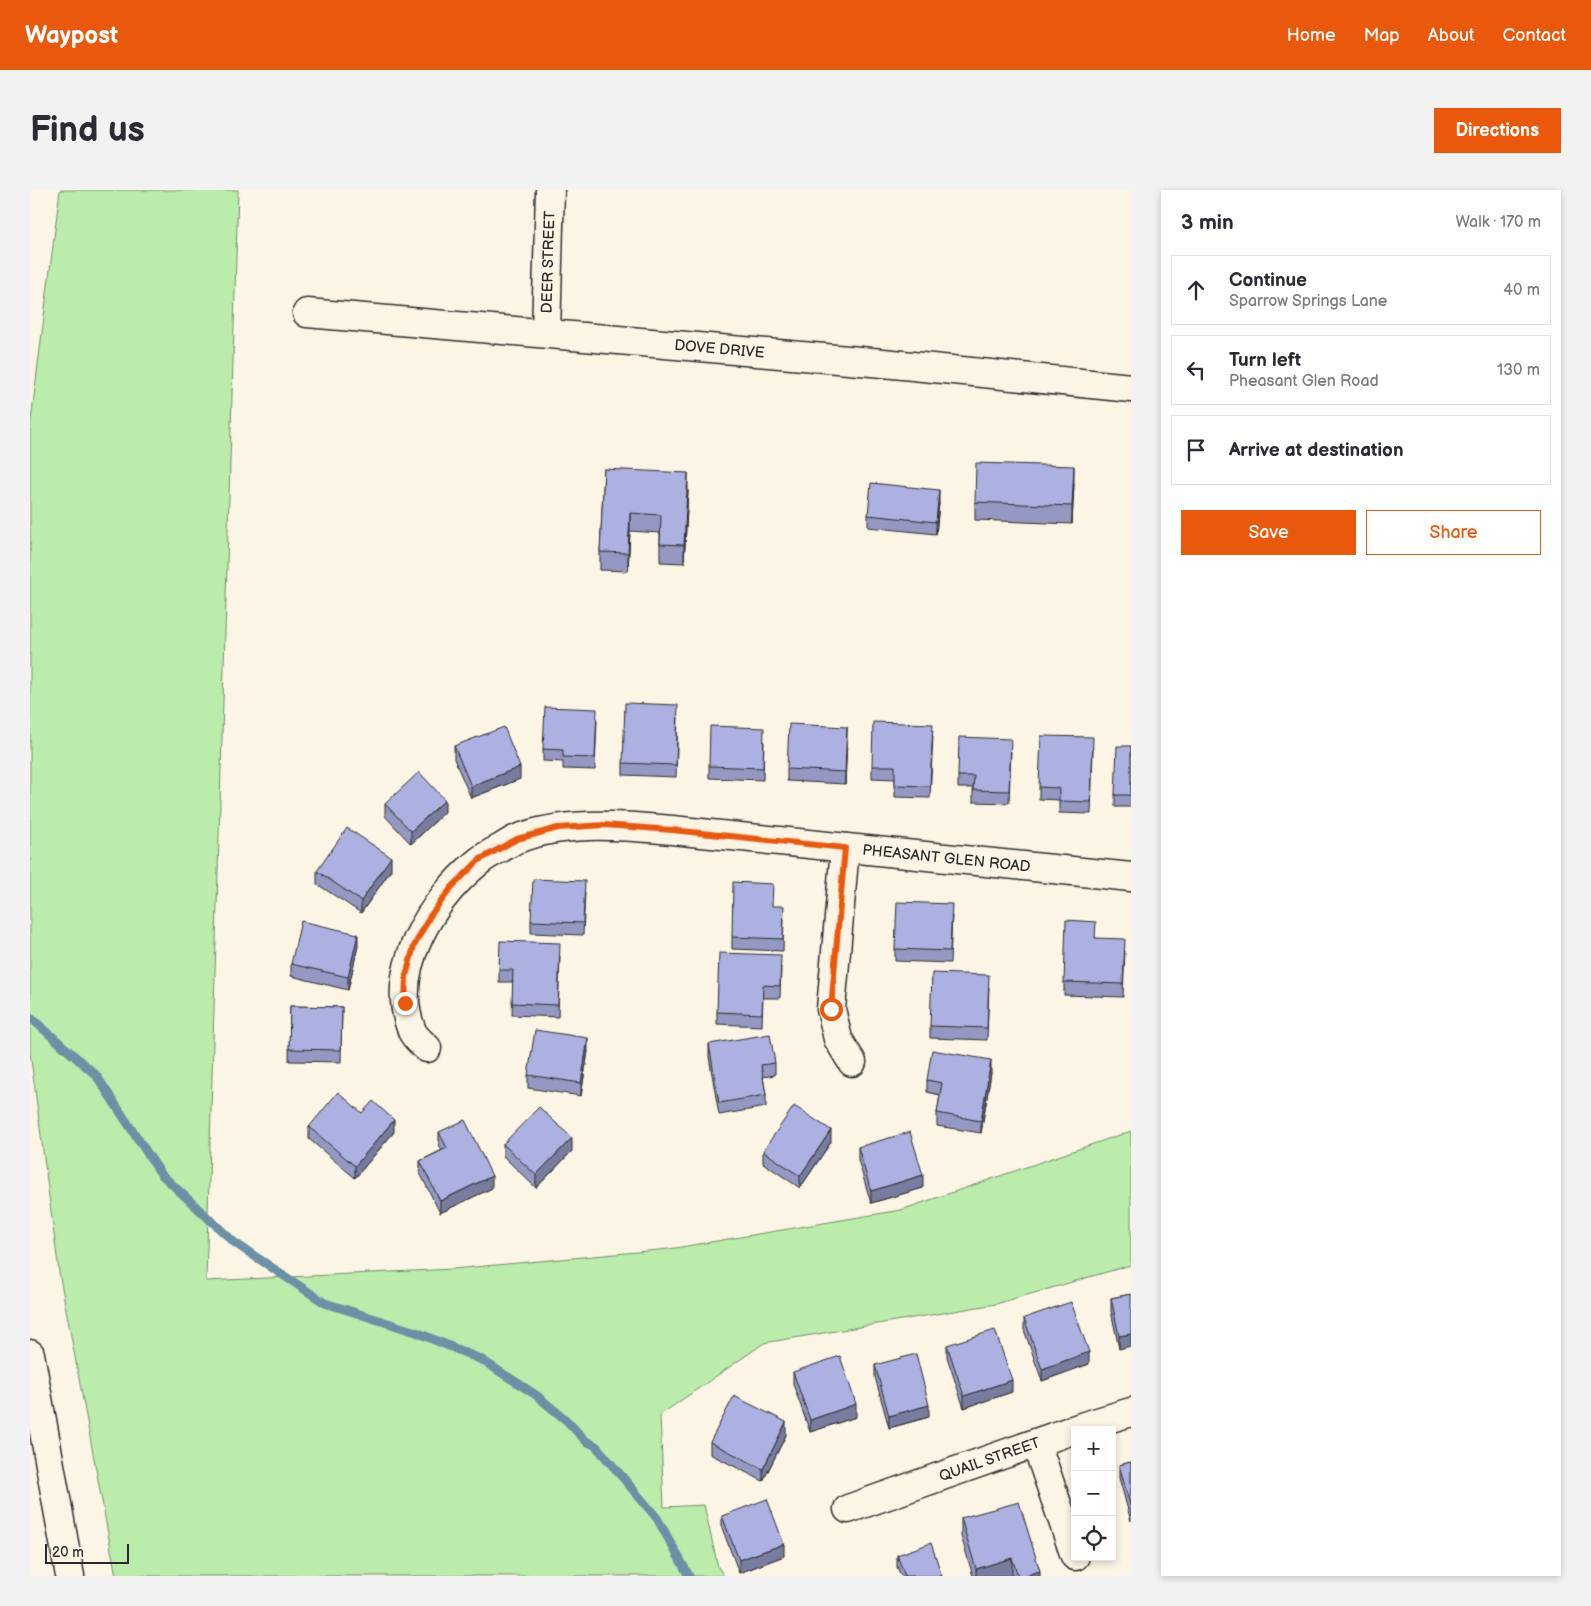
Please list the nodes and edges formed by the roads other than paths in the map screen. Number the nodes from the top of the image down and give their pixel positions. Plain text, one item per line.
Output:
1 (550, 190) edge
2 (307, 313) dead end
3 (546, 333) junction
4 (1131, 388) edge
5 (845, 848) junction
6 (1131, 877) edge
7 (427, 1048) dead end
8 (852, 1062) dead end
9 (30, 1354) edge
10 (1131, 1412) edge
11 (1036, 1442) junction
12 (848, 1509) dead end
13 (1071, 1544) edge
14 (1077, 1561) edge
15 (70, 1576) edge
16 (1082, 1576) edge

1 - 3 main road, DEER STREET
2 - 3 main road, DOVE DRIVE
3 - 4 main road, DOVE DRIVE
5 - 6 main road, PHEASANT GLEN ROAD
5 - 7 main road, PHEASANT GLEN ROAD
5 - 8 main road
9 - 15 main road
10 - 11 main road, QUAIL STREET
11 - 12 main road, QUAIL STREET
11 - 13 main road
14 - 16 main road

